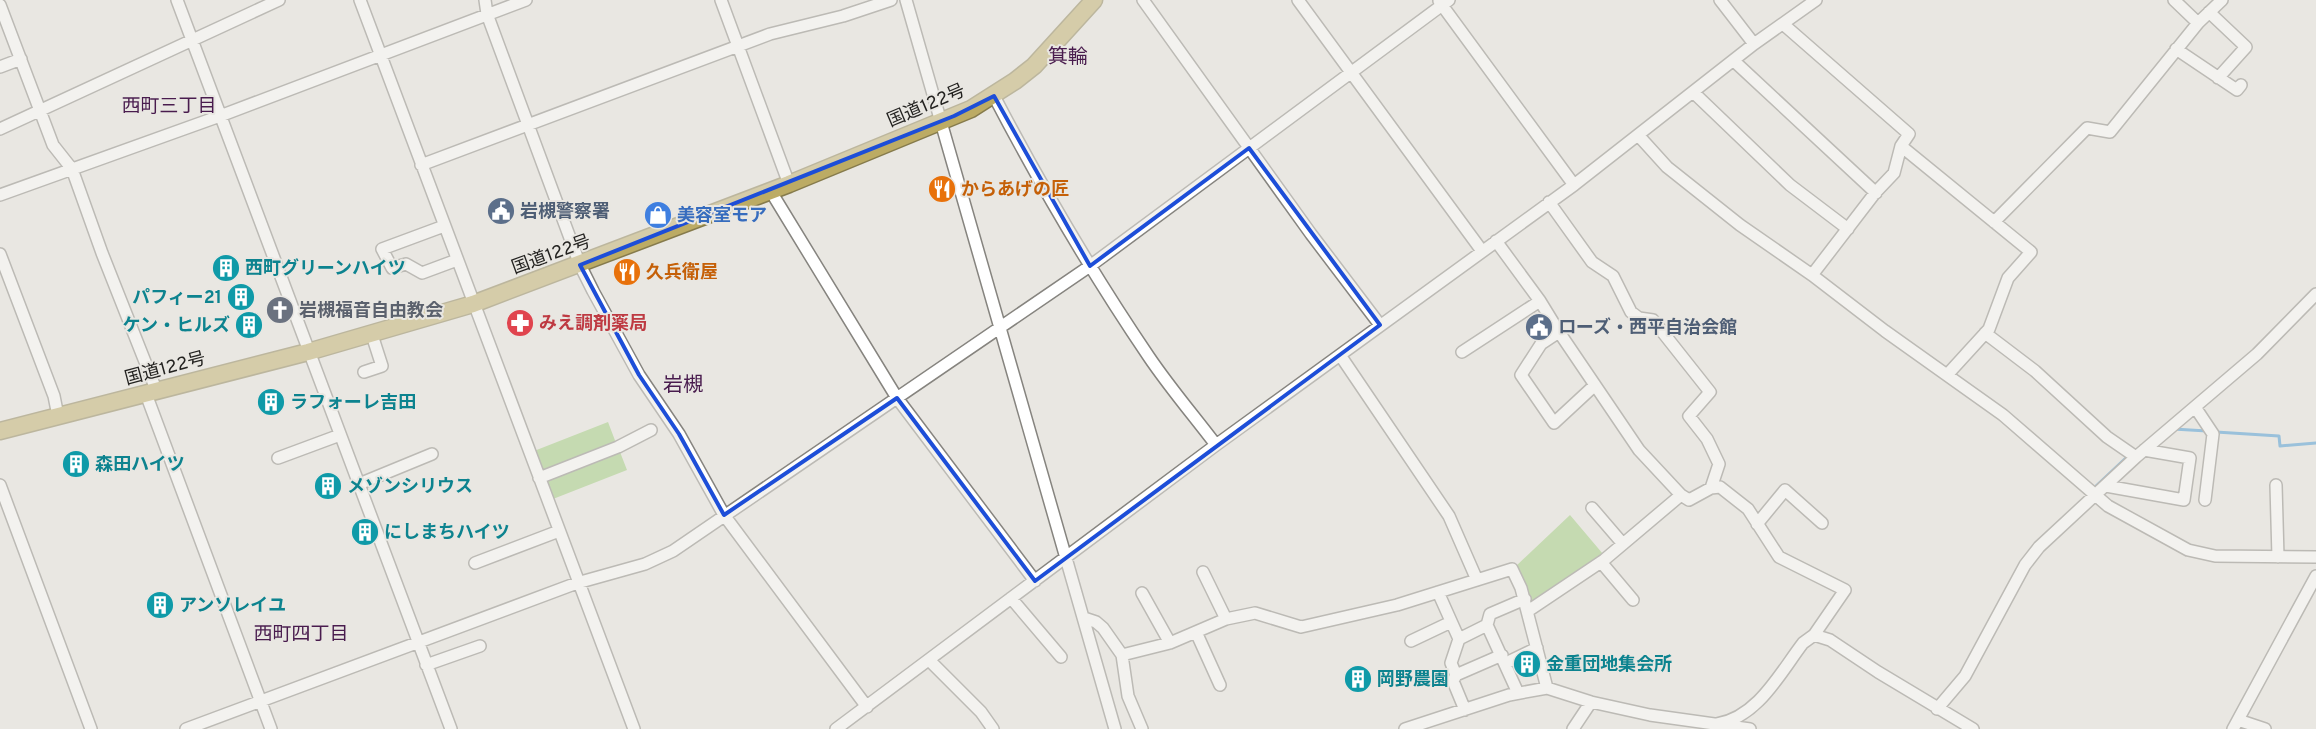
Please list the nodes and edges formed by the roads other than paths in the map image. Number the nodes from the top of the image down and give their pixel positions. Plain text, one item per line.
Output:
1 (178, 0) edge
2 (279, 0) edge
3 (360, 0) edge
4 (485, 0) edge
5 (526, 0) edge
6 (721, 0) edge
7 (891, 0) edge
8 (906, 0) edge
9 (1094, 0) edge
10 (1143, 0) edge
11 (1298, 0) edge
12 (1720, 0) edge
13 (1816, 0) edge
14 (2174, 0) edge
15 (2222, 0) edge
16 (1443, 2) edge
17 (0, 5) edge
18 (2209, 12) junction
19 (487, 14) junction
20 (2198, 22) junction
21 (1783, 24) junction
22 (192, 40) junction
23 (1754, 44) junction
24 (739, 46) junction
25 (2176, 49) junction
26 (380, 54) junction
27 (20, 59) junction
28 (1734, 61) junction
29 (0, 67) edge
30 (1350, 73) junction
31 (2218, 78) junction
32 (2242, 86) dead end
33 (1694, 92) junction
34 (994, 96) junction
35 (40, 110) junction
36 (220, 116) junction
37 (941, 122) junction
38 (527, 125) junction
39 (0, 129) edge
40 (1638, 135) junction
41 (1901, 146) junction
42 (1249, 148) junction
43 (421, 165) junction
44 (72, 169) junction
45 (788, 184) junction
46 (1574, 185) junction
47 (770, 190) junction
48 (1876, 193) junction
49 (0, 195) edge
50 (1549, 202) junction
51 (1994, 222) junction
52 (444, 226) junction
53 (1848, 229) junction
54 (1496, 241) junction
55 (1482, 251) junction
56 (0, 254) edge
57 (457, 260) junction
58 (580, 265) junction
59 (1090, 266) junction
60 (1812, 275) junction
61 (2316, 294) edge
62 (1540, 300) junction
63 (473, 304) junction
64 (1380, 325) junction
65 (1000, 327) junction
66 (1559, 332) junction
67 (1986, 333) junction
68 (372, 335) junction
69 (308, 352) junction
70 (1462, 352) dead end
71 (1340, 355) junction
72 (364, 372) dead end
73 (1947, 375) junction
74 (1596, 385) junction
75 (151, 393) junction
76 (898, 398) junction
77 (2195, 407) junction
78 (58, 416) junction
79 (651, 430) dead end
80 (0, 431) edge
81 (340, 435) junction
82 (1216, 446) junction
83 (2140, 453) junction
84 (432, 454) dead end
85 (278, 458) dead end
86 (539, 478) junction
87 (359, 484) junction
88 (0, 485) edge
89 (2106, 486) junction
90 (2276, 486) dead end
91 (1712, 488) junction
92 (2095, 494) junction
93 (1681, 495) junction
94 (2205, 500) dead end
95 (1592, 508) dead end
96 (724, 515) junction
97 (1822, 523) dead end
98 (1757, 524) junction
99 (559, 532) junction
100 (1623, 544) junction
101 (1067, 557) junction
102 (2278, 557) junction
103 (2316, 557) edge
104 (1602, 562) junction
105 (475, 563) dead end
106 (1202, 572) dead end
107 (2316, 576) edge
108 (1477, 580) junction
109 (1035, 581) junction
110 (577, 583) junction
111 (1142, 592) dead end
112 (1438, 592) junction
113 (1011, 598) junction
114 (1525, 599) junction
115 (1633, 600) dead end
116 (1528, 611) junction
117 (1084, 618) junction
118 (1226, 619) junction
119 (1451, 622) junction
120 (1487, 625) junction
121 (1196, 632) junction
122 (1814, 635) junction
123 (1459, 639) junction
124 (419, 641) junction
125 (1411, 641) dead end
126 (1170, 643) junction
127 (480, 646) dead end
128 (1537, 648) junction
129 (1122, 655) junction
130 (1061, 657) dead end
131 (1504, 659) junction
132 (929, 660) junction
133 (426, 665) junction
134 (1456, 675) junction
135 (1220, 685) dead end
136 (1547, 688) junction
137 (1518, 693) junction
138 (261, 700) junction
139 (1590, 702) junction
140 (867, 707) junction
141 (1937, 709) junction
142 (1465, 710) junction
143 (1953, 718) junction
144 (2236, 725) edge
145 (1718, 726) edge
146 (91, 729) edge
147 (186, 729) edge
148 (271, 729) edge
149 (451, 729) edge
150 (634, 729) edge
151 (836, 729) edge
152 (993, 729) edge
153 (1115, 729) edge
154 (1142, 729) edge
155 (1405, 729) edge
156 (1573, 729) edge
157 (1750, 729) edge
158 (1947, 729) edge
159 (1973, 729) edge
160 (2265, 729) edge

1 - 22 street
2 - 22 street
3 - 26 street
4 - 19 street
5 - 19 street
6 - 24 street
7 - 24 street
8 - 37 street
9 - 34 highway, 国道122号
10 - 42 street
11 - 30 street
12 - 23 street
13 - 21 street
14 - 20 street
15 - 18 street
16 - 30 street
16 - 46 street
17 - 27 street
18 - 20 street
18 - 31 street
19 - 26 street
19 - 38 street
20 - 25 street
21 - 23 street
21 - 41 street
22 - 35 street
22 - 36 street
23 - 28 street
24 - 38 street
24 - 45 street
25 - 31 street
25 - 51 street
26 - 36 street
26 - 43 street
27 - 29 street
27 - 35 street
28 - 33 street
28 - 48 street
30 - 42 street
30 - 55 street
31 - 32 street
33 - 40 street
33 - 53 street
34 - 37 highway, 国道122号
34 - 59 street
35 - 39 street
35 - 44 street
36 - 44 street
36 - 69 street
37 - 45 highway, 国道122号
37 - 65 street
38 - 43 street
38 - 58 street
40 - 46 street
40 - 60 street
41 - 48 street
41 - 51 street
42 - 59 street
42 - 64 street
43 - 52 street
44 - 49 street
44 - 75 street
45 - 47 highway, 国道122号
46 - 50 street
47 - 58 highway, 国道122号
47 - 76 street
48 - 53 street
50 - 54 street
50 - 91 street
51 - 67 street
52 - 57 street
52 - 57 street
53 - 60 street
54 - 55 street
54 - 62 street
55 - 64 street
56 - 78 street
57 - 63 street
58 - 63 highway, 国道122号
58 - 96 street
59 - 65 street
59 - 82 street
60 - 73 street
61 - 77 street
62 - 66 street
62 - 70 street
63 - 68 highway, 国道122号
63 - 86 street
64 - 71 street
65 - 76 street
65 - 101 street
66 - 74 street
66 - 74 street
67 - 73 street
67 - 83 street
68 - 69 highway, 国道122号
68 - 72 street
69 - 75 highway, 国道122号
69 - 81 street
71 - 82 street
71 - 108 street
73 - 92 street
74 - 93 street
75 - 78 highway, 国道122号
75 - 138 street
76 - 96 street
76 - 109 street
77 - 83 street
77 - 94 street
78 - 80 highway, 国道122号
79 - 86 street
81 - 85 street
81 - 87 street
82 - 101 street
83 - 89 street
83 - 89 street
84 - 87 street
86 - 99 street
87 - 124 street
88 - 146 street
89 - 92 street
90 - 102 street
91 - 93 street
91 - 98 street
92 - 102 street
92 - 141 street
93 - 100 street
95 - 100 street
96 - 110 street
96 - 140 street
97 - 98 street
98 - 122 street
99 - 105 street
99 - 110 street
100 - 104 street
101 - 109 street
101 - 117 street
102 - 103 street
104 - 115 street
104 - 116 street
106 - 118 street
107 - 144 street
108 - 112 street
108 - 114 street
109 - 113 street
110 - 124 street
110 - 150 street
111 - 126 street
112 - 118 street
112 - 119 street
113 - 130 street
113 - 132 street
114 - 116 street
114 - 120 street
116 - 128 street
117 - 129 street
117 - 153 street
118 - 121 street
119 - 123 street
119 - 125 street
120 - 123 street
120 - 131 street
121 - 126 street
121 - 135 street
122 - 141 street
122 - 145 street
123 - 134 street
124 - 133 street
124 - 138 street
126 - 129 street
127 - 133 street
128 - 131 street
128 - 136 street
129 - 154 street
131 - 134 street
131 - 137 street
132 - 140 street
132 - 152 street
133 - 149 street
134 - 142 street
136 - 137 street
136 - 139 street
137 - 142 street
138 - 147 street
138 - 148 street
139 - 145 street
139 - 156 street
140 - 151 street
141 - 143 street
142 - 155 street
143 - 158 street
143 - 159 street
144 - 160 street
145 - 157 street

